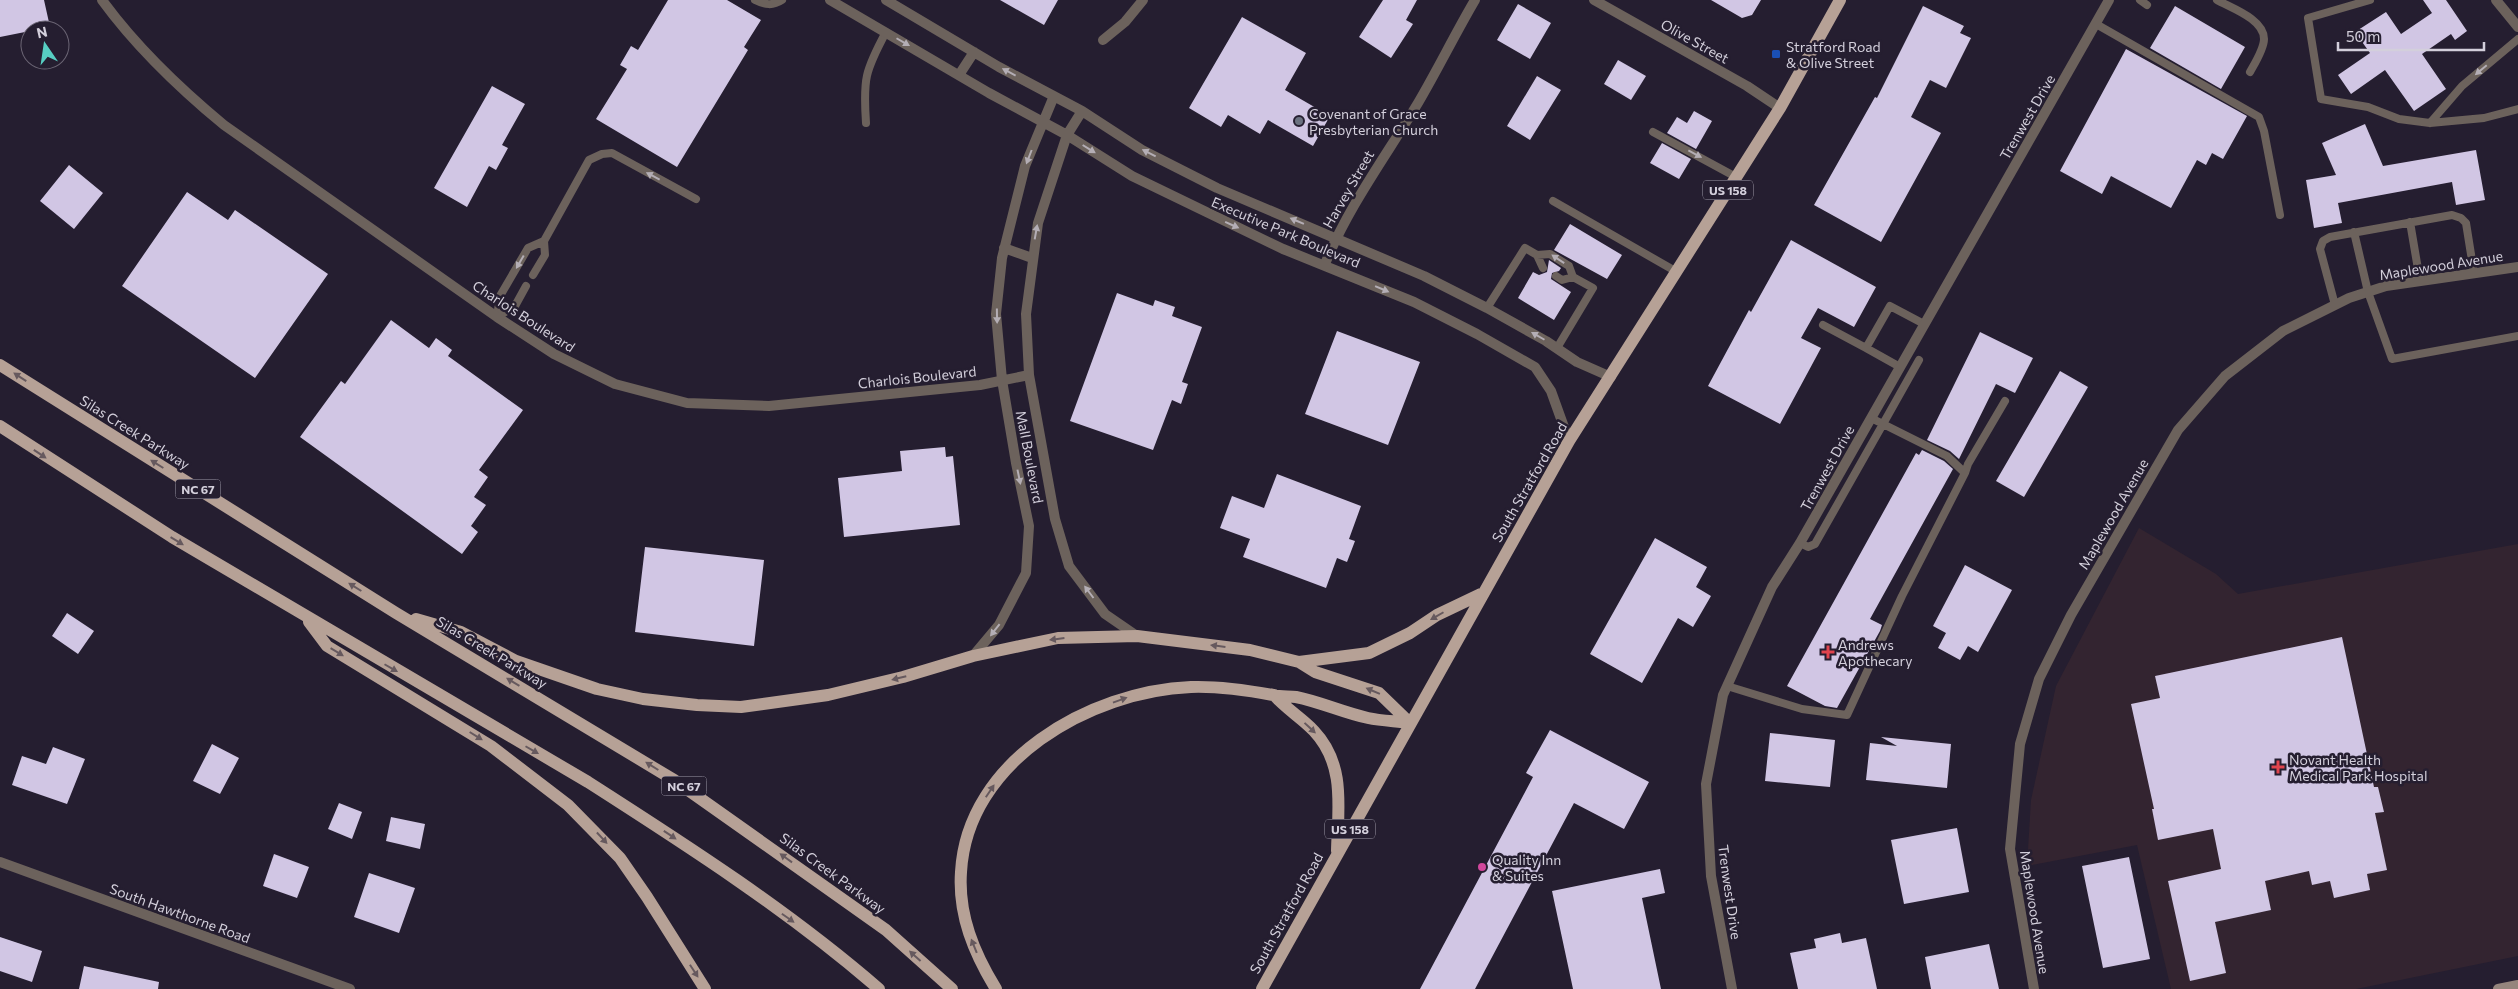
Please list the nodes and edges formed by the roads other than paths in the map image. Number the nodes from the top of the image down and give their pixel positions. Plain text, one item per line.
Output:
1 (102, 0) edge
2 (755, 0) edge
3 (782, 0) edge
4 (830, 0) edge
5 (886, 0) edge
6 (1144, 0) edge
7 (1475, 0) edge
8 (1594, 0) edge
9 (1840, 0) edge
10 (2109, 0) edge
11 (2217, 0) edge
12 (2370, 0) edge
13 (2496, 0) edge
14 (2096, 24) junction
15 (2518, 27) edge
16 (886, 32) junction
17 (2518, 39) edge
18 (1103, 40) dead end
19 (974, 52) junction
20 (2250, 72) dead end
21 (959, 75) junction
22 (1054, 96) junction
23 (1780, 108) junction
24 (2518, 109) edge
25 (1082, 111) junction
26 (1042, 122) junction
27 (866, 123) dead end
28 (2430, 123) junction
29 (1653, 132) dead end
30 (1067, 135) junction
31 (1736, 177) junction
32 (696, 199) dead end
33 (1554, 201) dead end
34 (2280, 215) dead end
35 (2410, 222) junction
36 (2354, 232) junction
37 (1336, 238) junction
38 (544, 241) junction
39 (1004, 248) junction
40 (1537, 255) junction
41 (1032, 258) junction
42 (1325, 264) junction
43 (2518, 267) edge
44 (1543, 268) dead end
45 (1677, 272) junction
46 (2474, 273) junction
47 (533, 275) dead end
48 (1556, 276) dead end
49 (1573, 277) junction
50 (2420, 281) junction
51 (526, 286) dead end
52 (2368, 292) junction
53 (2335, 305) junction
54 (1488, 308) junction
55 (497, 317) junction
56 (1924, 324) junction
57 (1823, 325) dead end
58 (2518, 336) edge
59 (1557, 348) junction
60 (1866, 348) junction
61 (1919, 360) dead end
62 (0, 365) edge
63 (1900, 367) junction
64 (1029, 375) junction
65 (1611, 377) junction
66 (1002, 380) junction
67 (2005, 401) dead end
68 (1871, 418) junction
69 (1883, 424) junction
70 (0, 426) edge
71 (1569, 441) junction
72 (1965, 473) junction
73 (1800, 543) junction
74 (1481, 594) junction
75 (396, 612) junction
76 (304, 616) junction
77 (1137, 636) junction
78 (973, 656) junction
79 (1299, 662) junction
80 (1727, 686) junction
81 (1274, 695) junction
82 (1410, 722) junction
83 (1337, 852) junction
84 (0, 862) edge
85 (2518, 985) edge
86 (350, 989) edge
87 (705, 989) edge
88 (879, 989) edge
89 (952, 989) edge
90 (996, 989) edge
91 (1262, 989) edge
92 (1732, 989) edge
93 (2034, 989) edge
94 (2498, 989) edge

1 - 55 street, Charlois Boulevard
2 - 3 lane
4 - 16 street, Executive Park Boulevard
5 - 19 street, Executive Park Boulevard
6 - 18 street
7 - 37 street, Harvey Street
8 - 23 street, Olive Street
9 - 23 main road, South Stratford Road / US 158
10 - 14 street, Trenwest Drive
11 - 20 lane
12 - 28 lane
13 - 15 street
14 - 34 lane
14 - 56 street, Trenwest Drive
16 -> 21 street, Executive Park Boulevard
16 - 27 lane
17 -> 28 lane
19 - 21 street
22 -> 19 street, Executive Park Boulevard
21 - 26 street, Executive Park Boulevard
22 - 25 street, Executive Park Boulevard
22 - 26 street, Mall Boulevard
23 - 31 main road, South Stratford Road / US 158
24 - 28 lane
25 - 30 street, Mall Boulevard
37 -> 25 street, Executive Park Boulevard
26 - 30 street, Executive Park Boulevard
26 -> 39 street, Mall Boulevard
29 -> 31 lane
41 -> 30 street, Mall Boulevard
30 -> 42 street, Executive Park Boulevard
31 - 45 main road, South Stratford Road / US 158
32 -> 38 lane
33 - 45 lane
35 - 36 lane
35 - 46 lane
35 - 50 lane
36 - 52 lane
36 - 53 lane
37 - 42 street, Harvey Street
37 - 54 street, Executive Park Boulevard
38 - 47 lane
38 -> 55 lane
39 - 41 street
39 -> 66 street, Mall Boulevard
40 - 44 lane
49 -> 40 lane
40 - 54 lane
41 - 64 street, Mall Boulevard
42 -> 71 street, Executive Park Boulevard
43 - 46 street, Maplewood Avenue
45 - 65 main road, South Stratford Road / US 158
46 - 50 street, Maplewood Avenue
48 - 49 lane
49 - 59 lane
50 - 52 street, Maplewood Avenue
51 - 55 lane
52 - 53 street, Maplewood Avenue
52 - 58 lane
53 - 93 street, Maplewood Avenue
59 -> 54 street, Executive Park Boulevard
55 - 66 street, Charlois Boulevard
56 - 60 lane
56 - 63 street, Trenwest Drive
57 - 60 lane
59 - 65 street, Executive Park Boulevard
60 - 63 lane
61 - 69 lane
75 -> 62 main road, Silas Creek Parkway / NC 67
63 - 68 street, Trenwest Drive
64 - 66 street, Charlois Boulevard
77 -> 64 street, Mall Boulevard
65 - 71 main road, South Stratford Road / US 158
66 -> 78 street, Mall Boulevard
67 - 72 lane
68 - 69 lane
68 - 73 street, Trenwest Drive
69 - 72 lane
69 - 73 lane
70 -> 76 main road
71 - 74 main road, South Stratford Road / US 158
72 - 80 lane
73 - 80 street, Trenwest Drive
74 -> 79 main road
74 - 82 main road, South Stratford Road / US 158
78 -> 75 main road
89 -> 75 main road, Silas Creek Parkway / NC 67
76 -> 87 main road
76 -> 88 main road
77 -> 78 main road
79 -> 77 main road
82 -> 79 main road
80 - 92 street, Trenwest Drive
81 - 82 main road
81 -> 83 main road
90 -> 81 main road
82 - 83 main road, South Stratford Road / US 158
83 - 91 main road, South Stratford Road / US 158
84 - 86 street, South Hawthorne Road
85 - 94 main road

